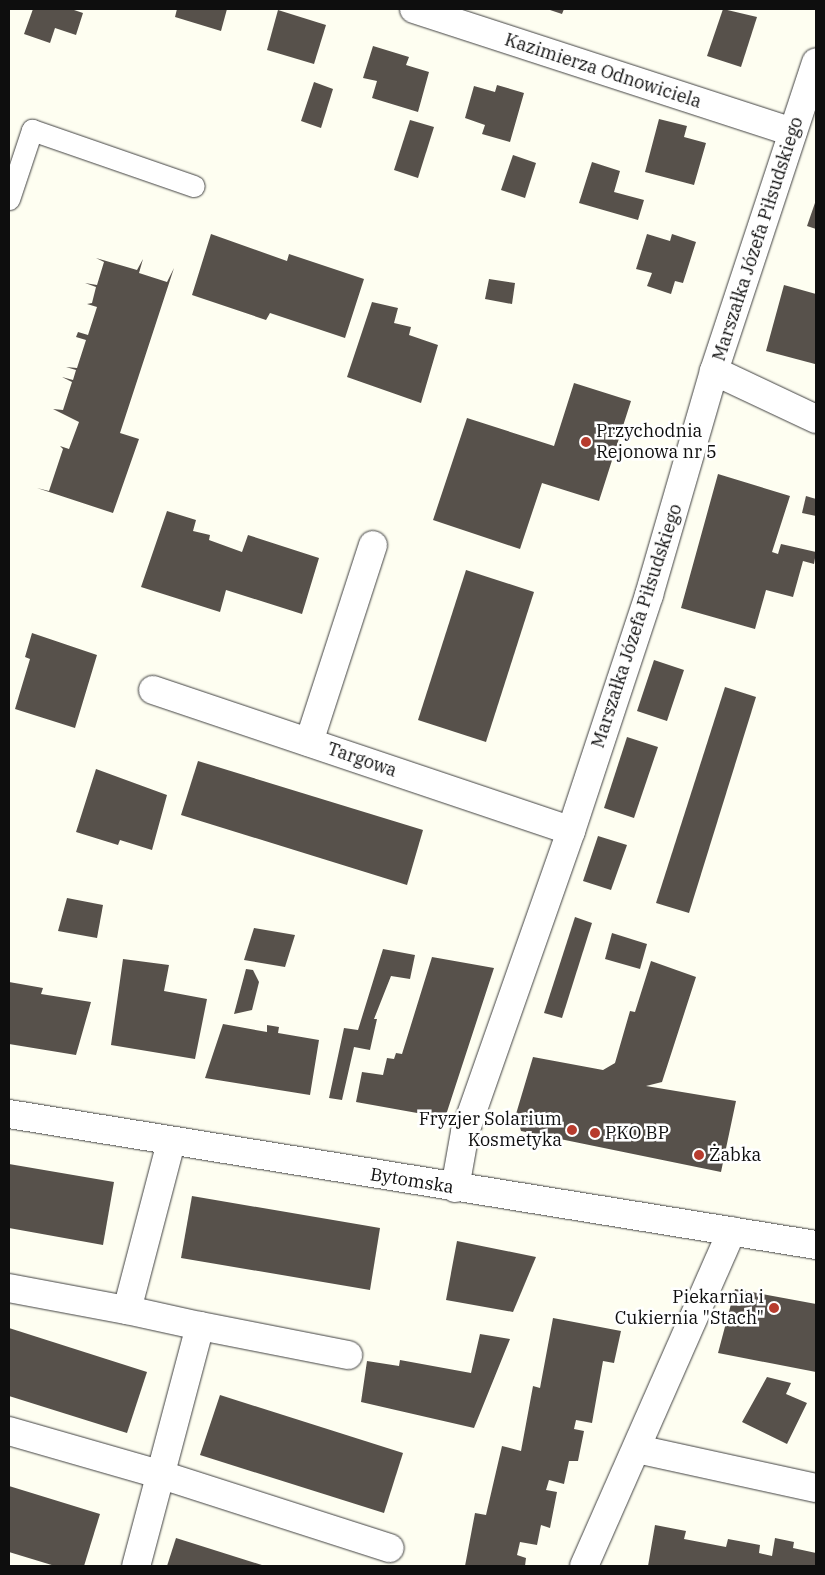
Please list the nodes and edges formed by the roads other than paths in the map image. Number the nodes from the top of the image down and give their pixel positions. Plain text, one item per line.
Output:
1 (414, 9) edge
2 (816, 62) edge
3 (793, 132) junction
4 (194, 186) dead end
5 (9, 199) edge
6 (714, 371) junction
7 (816, 419) edge
8 (373, 545) dead end
9 (153, 690) dead end
10 (309, 742) junction
11 (571, 831) junction
12 (9, 1114) edge
13 (170, 1142) junction
14 (455, 1188) junction
15 (732, 1231) junction
16 (816, 1245) edge
17 (9, 1288) edge
18 (127, 1310) junction
19 (200, 1326) junction
20 (348, 1355) dead end
21 (9, 1431) edge
22 (637, 1449) junction
23 (162, 1475) junction
24 (816, 1488) edge
25 (390, 1548) dead end
26 (136, 1566) edge
27 (584, 1566) edge

1 - 3 street, Kazimierza Odnowiciela
2 - 3 street, Marszałka Józefa Piłsudskiego
3 - 6 street, Marszałka Józefa Piłsudskiego
4 - 5 lane
6 - 7 street
6 - 11 street, Marszałka Józefa Piłsudskiego
8 - 10 street
9 - 10 street, Targowa
10 - 11 street, Targowa
11 - 14 street, Marszałka Józefa Piłsudskiego
12 - 13 street, Bytomska
13 - 14 street, Bytomska
13 - 18 street
14 - 15 street, Bytomska
15 - 16 street, Bytomska
15 - 22 street
17 - 18 street
18 - 19 street
19 - 20 street
19 - 23 street
21 - 23 street
22 - 24 street
22 - 27 street
23 - 25 street
23 - 26 street

